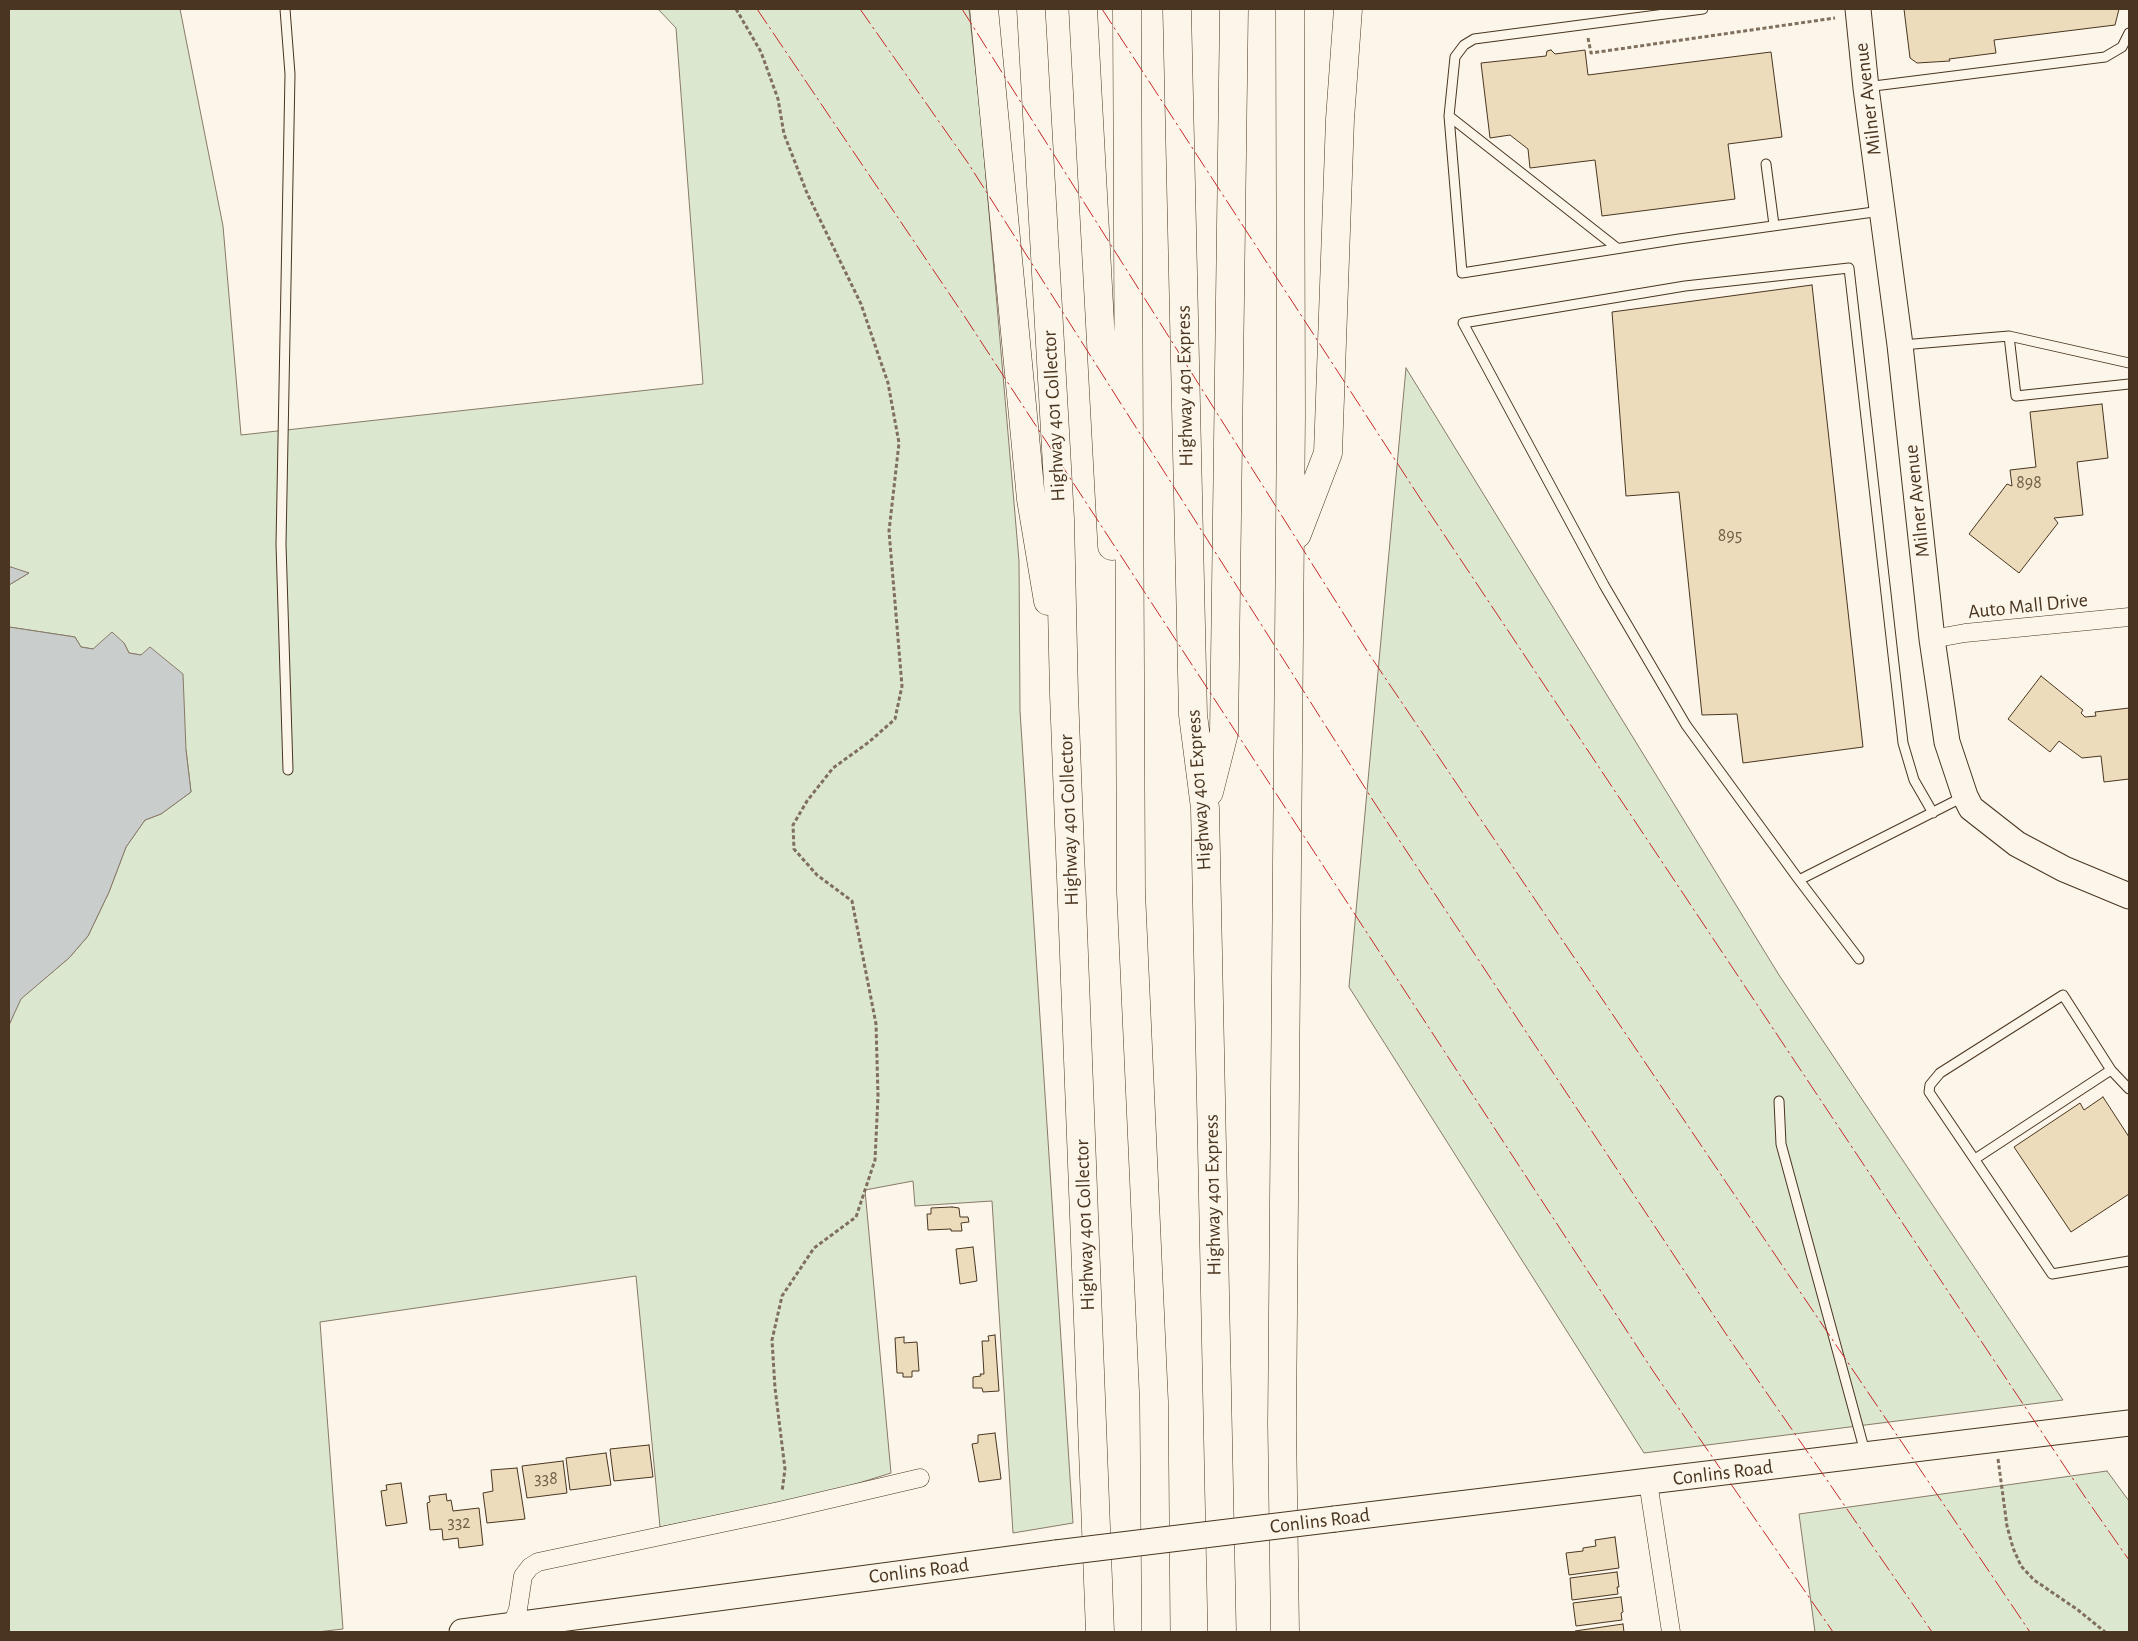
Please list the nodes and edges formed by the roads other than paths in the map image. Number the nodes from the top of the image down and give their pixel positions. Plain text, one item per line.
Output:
1 (284, 9) edge
2 (984, 9) edge
3 (1032, 9) edge
4 (1083, 9) edge
5 (1127, 9) edge
6 (1177, 9) edge
7 (1234, 9) edge
8 (1290, 9) edge
9 (1348, 9) edge
10 (1702, 9) edge
11 (1858, 9) edge
12 (2129, 33) edge
13 (1866, 88) junction
14 (1449, 116) junction
15 (1766, 164) dead end
16 (1882, 211) junction
17 (1774, 225) junction
18 (1617, 248) junction
19 (2009, 336) junction
20 (1900, 345) junction
21 (2129, 363) edge
22 (2129, 384) edge
23 (1290, 552) junction
24 (2129, 617) edge
25 (1932, 638) junction
26 (1064, 694) junction
27 (288, 770) dead end
28 (1965, 796) junction
29 (1205, 808) junction
30 (1933, 813) junction
31 (1799, 880) junction
32 (1130, 892) junction
33 (2129, 896) edge
34 (1859, 959) dead end
35 (2110, 1070) junction
36 (2129, 1089) edge
37 (1779, 1101) dead end
38 (1974, 1159) junction
39 (2129, 1261) edge
40 (2129, 1423) edge
41 (1866, 1455) junction
42 (920, 1478) dead end
43 (1648, 1482) junction
44 (512, 1625) junction
45 (462, 1632) edge
46 (1100, 1632) edge
47 (1156, 1632) edge
48 (1222, 1632) edge
49 (1285, 1632) edge
50 (1671, 1632) edge

1 - 27 lane
2 - 26 highway
3 - 26 highway, Highway 401 Collector
4 - 32 highway
5 - 32 highway
6 - 29 highway, Highway 401 Express
7 - 29 highway
8 - 23 highway
9 - 23 highway
10 - 14 lane
11 - 13 street, Milner Avenue
12 - 13 lane
13 - 16 street, Milner Avenue
14 - 18 lane
14 - 18 lane
15 - 17 lane
16 - 17 lane
16 - 20 street, Milner Avenue
17 - 18 lane
19 - 20 lane
19 - 21 lane
19 - 22 lane
20 - 25 street, Milner Avenue
23 - 49 highway
24 - 25 street, Auto Mall Drive
25 - 28 street, Milner Avenue
26 - 46 highway, Highway 401 Collector
28 - 30 lane
28 - 33 street, Milner Avenue
29 - 48 highway, Highway 401 Express
30 - 31 lane
30 - 31 lane
31 - 34 lane
32 - 47 highway
35 - 36 lane
35 - 38 lane
35 - 38 lane
37 - 41 lane
38 - 39 lane
40 - 41 street, Conlins Road
41 - 43 street, Conlins Road
42 - 44 street
43 - 44 street, Conlins Road, bridge
43 - 50 street
44 - 45 street, Conlins Road

